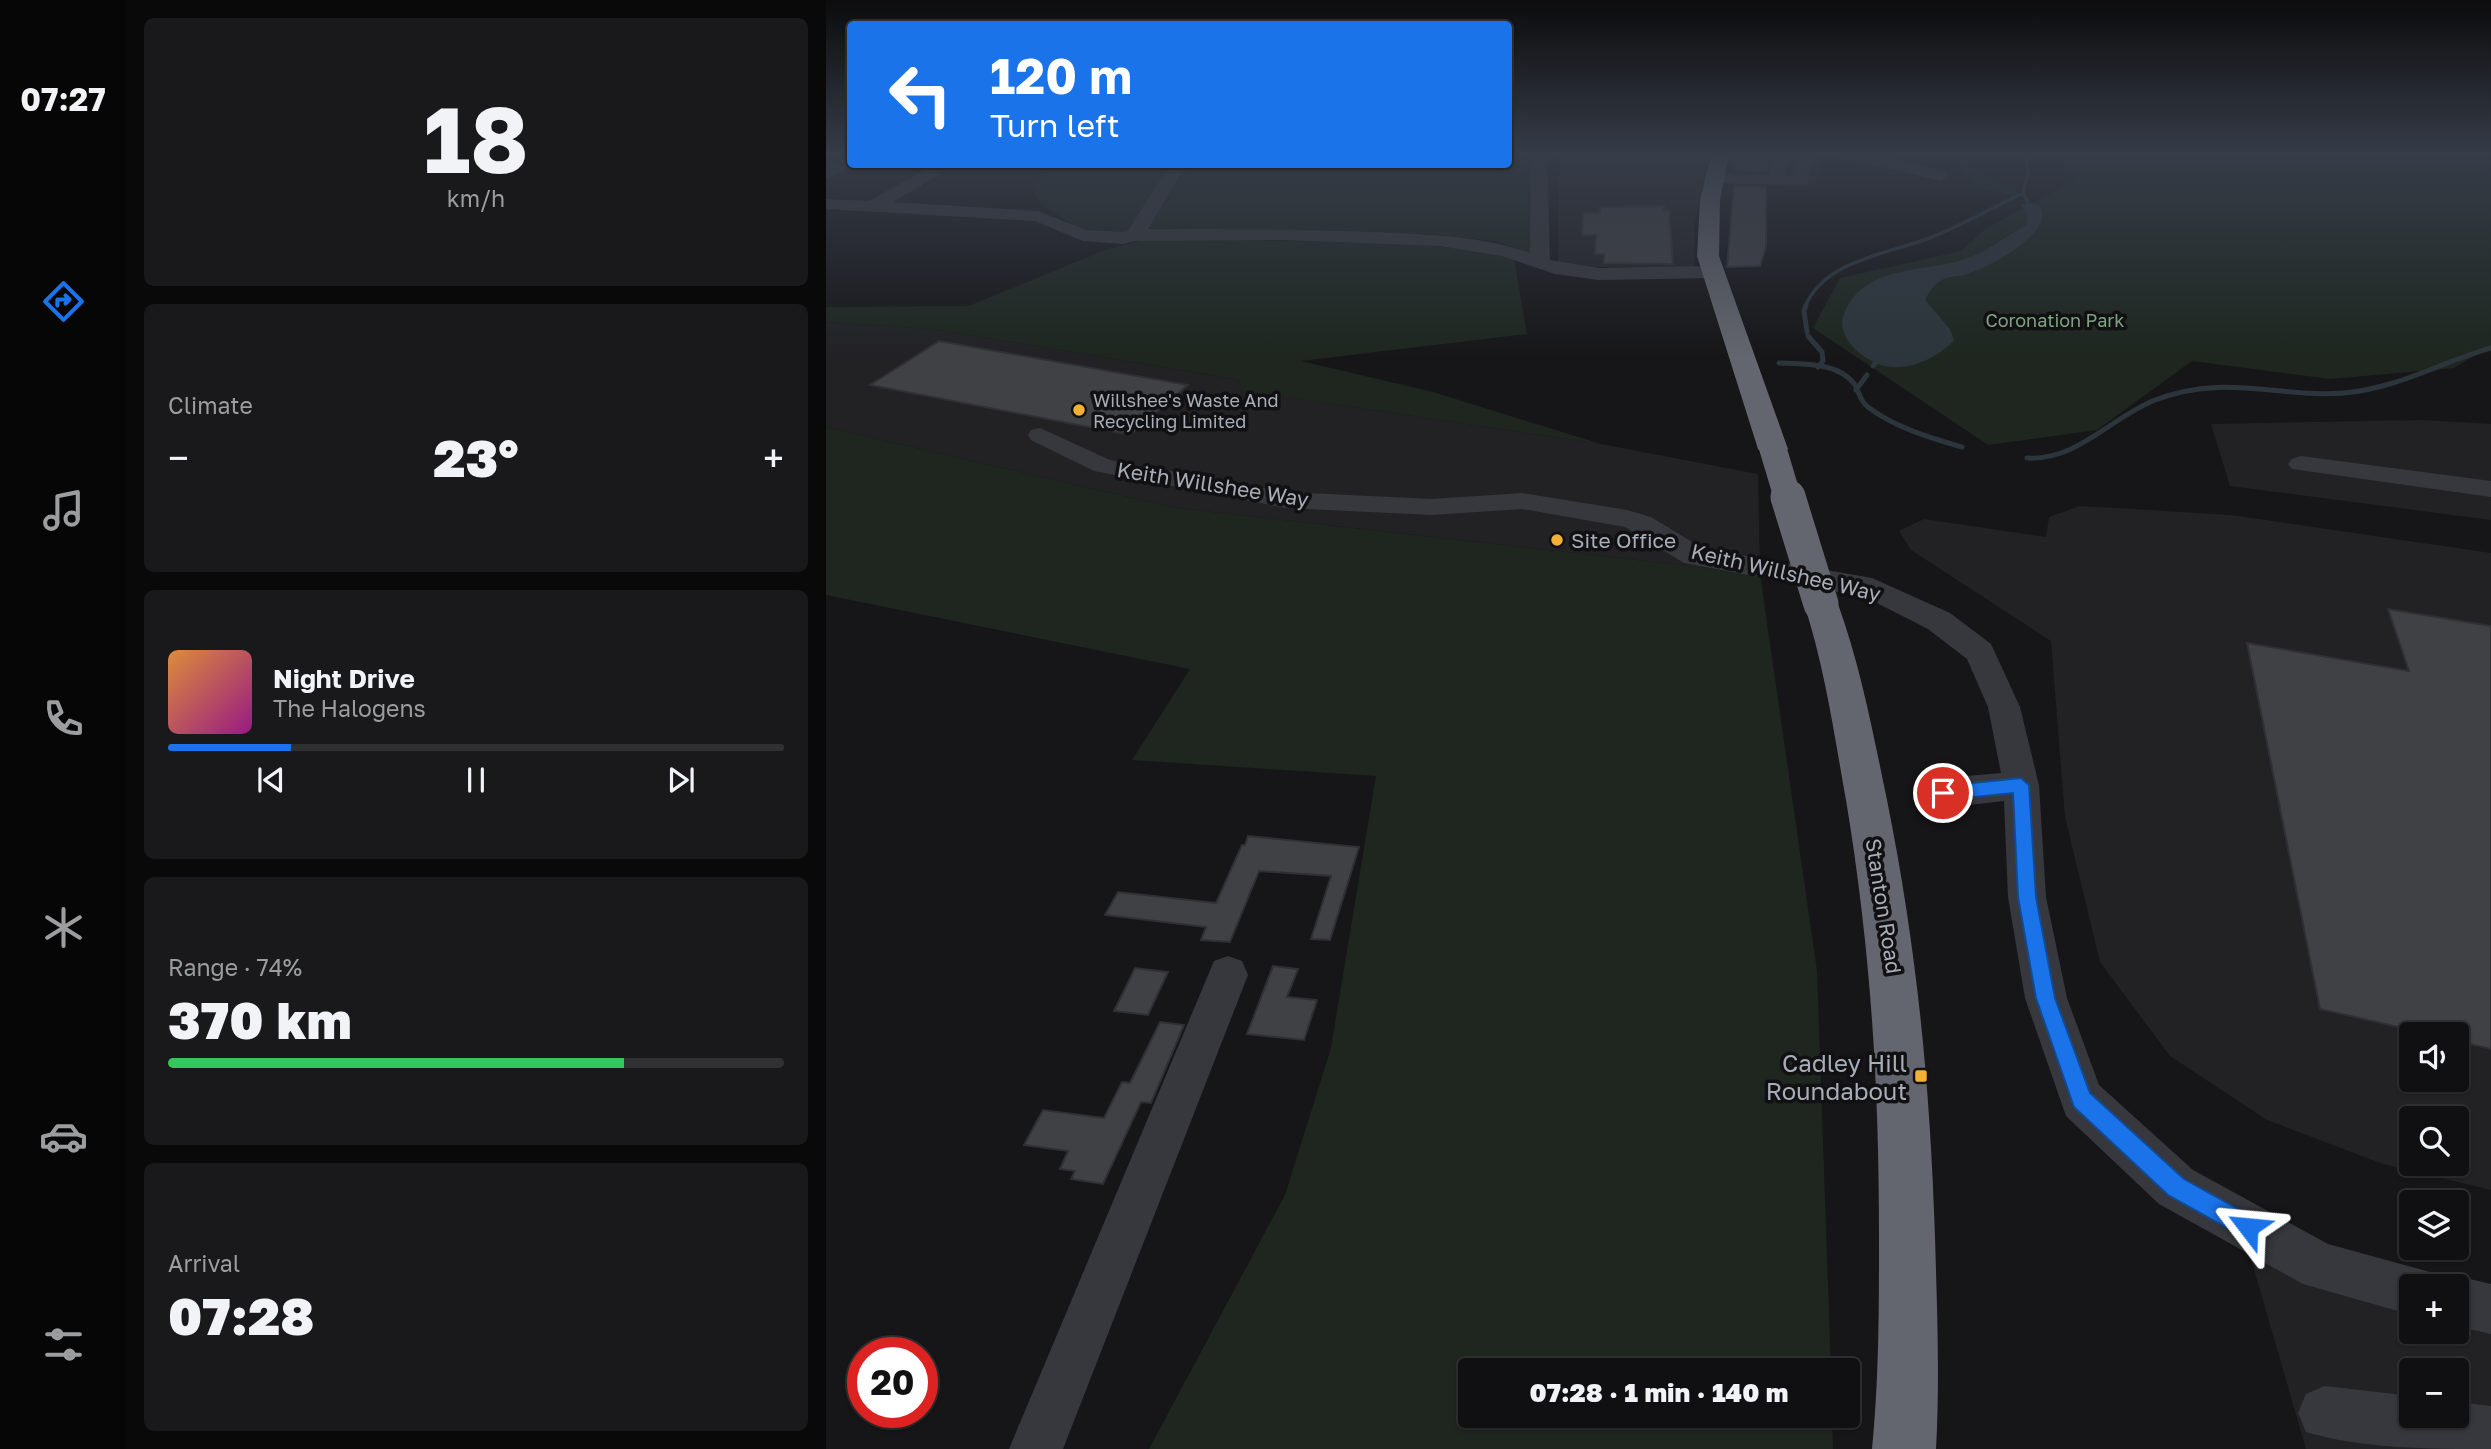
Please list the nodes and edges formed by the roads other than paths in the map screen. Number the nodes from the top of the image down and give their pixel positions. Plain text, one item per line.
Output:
1 (1053, 223) edge
2 (1143, 223) edge
3 (1540, 223) edge
4 (1708, 223) edge
5 (1135, 235) junction
6 (1540, 261) junction
7 (1712, 272) junction
8 (1040, 435) dead end
9 (2301, 464) dead end
10 (2491, 489) edge
11 (2021, 785) junction
12 (1943, 793) dead end
13 (1228, 975) dead end
14 (2399, 1287) edge
15 (2469, 1304) edge
16 (2491, 1309) edge
17 (2325, 1413) dead end
18 (2491, 1433) edge
19 (1036, 1449) edge
20 (1904, 1449) edge

1 - 5 lane
2 - 5 lane
3 - 6 lane
4 - 7 highway, Stanton Road
5 - 6 lane
6 - 7 lane
7 - 20 highway, Stanton Road, bridge
8 - 11 lane, Keith Willshee Way
9 - 10 lane
11 - 12 lane
11 - 14 lane, Keith Willshee Way
13 - 19 lane
15 - 16 lane
17 - 18 lane

